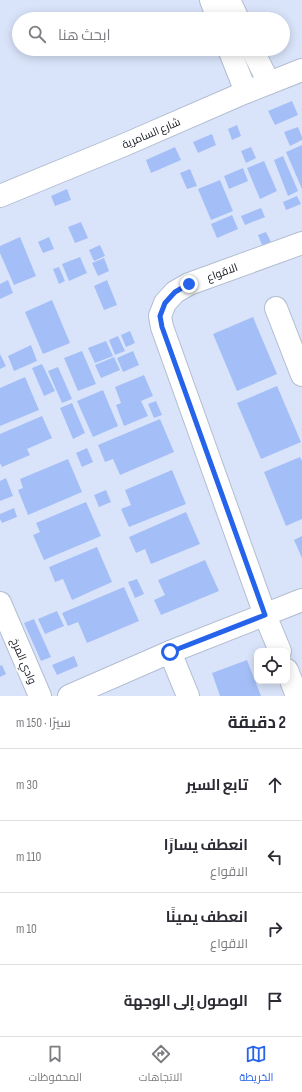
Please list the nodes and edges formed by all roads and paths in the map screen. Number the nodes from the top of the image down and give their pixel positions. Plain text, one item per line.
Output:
1 (211, 0) edge
2 (229, 0) edge
3 (215, 12) edge
4 (235, 12) edge
5 (232, 56) edge
6 (256, 56) edge
7 (302, 70) edge
8 (269, 83) junction
9 (246, 92) junction
10 (0, 196) edge
11 (302, 243) edge
12 (276, 308) dead end
13 (302, 375) edge
14 (302, 600) edge
15 (0, 603) edge
16 (265, 615) junction
17 (279, 648) edge
18 (170, 652) junction
19 (290, 677) edge
20 (40, 696) edge
21 (69, 696) edge
22 (188, 696) edge
23 (298, 696) edge

1 - 3 street
2 - 4 street
5 - 9 street
6 - 8 street
7 - 8 street, شارع السامرية
8 - 9 street, شارع السامرية
9 - 10 street, شارع السامرية
11 - 16 street, الاقواع
12 - 13 street
14 - 16 street
15 - 20 street, وادي المرخ
16 - 17 street, الاقواع
16 - 18 street
18 - 21 street
18 - 22 street
19 - 23 street

